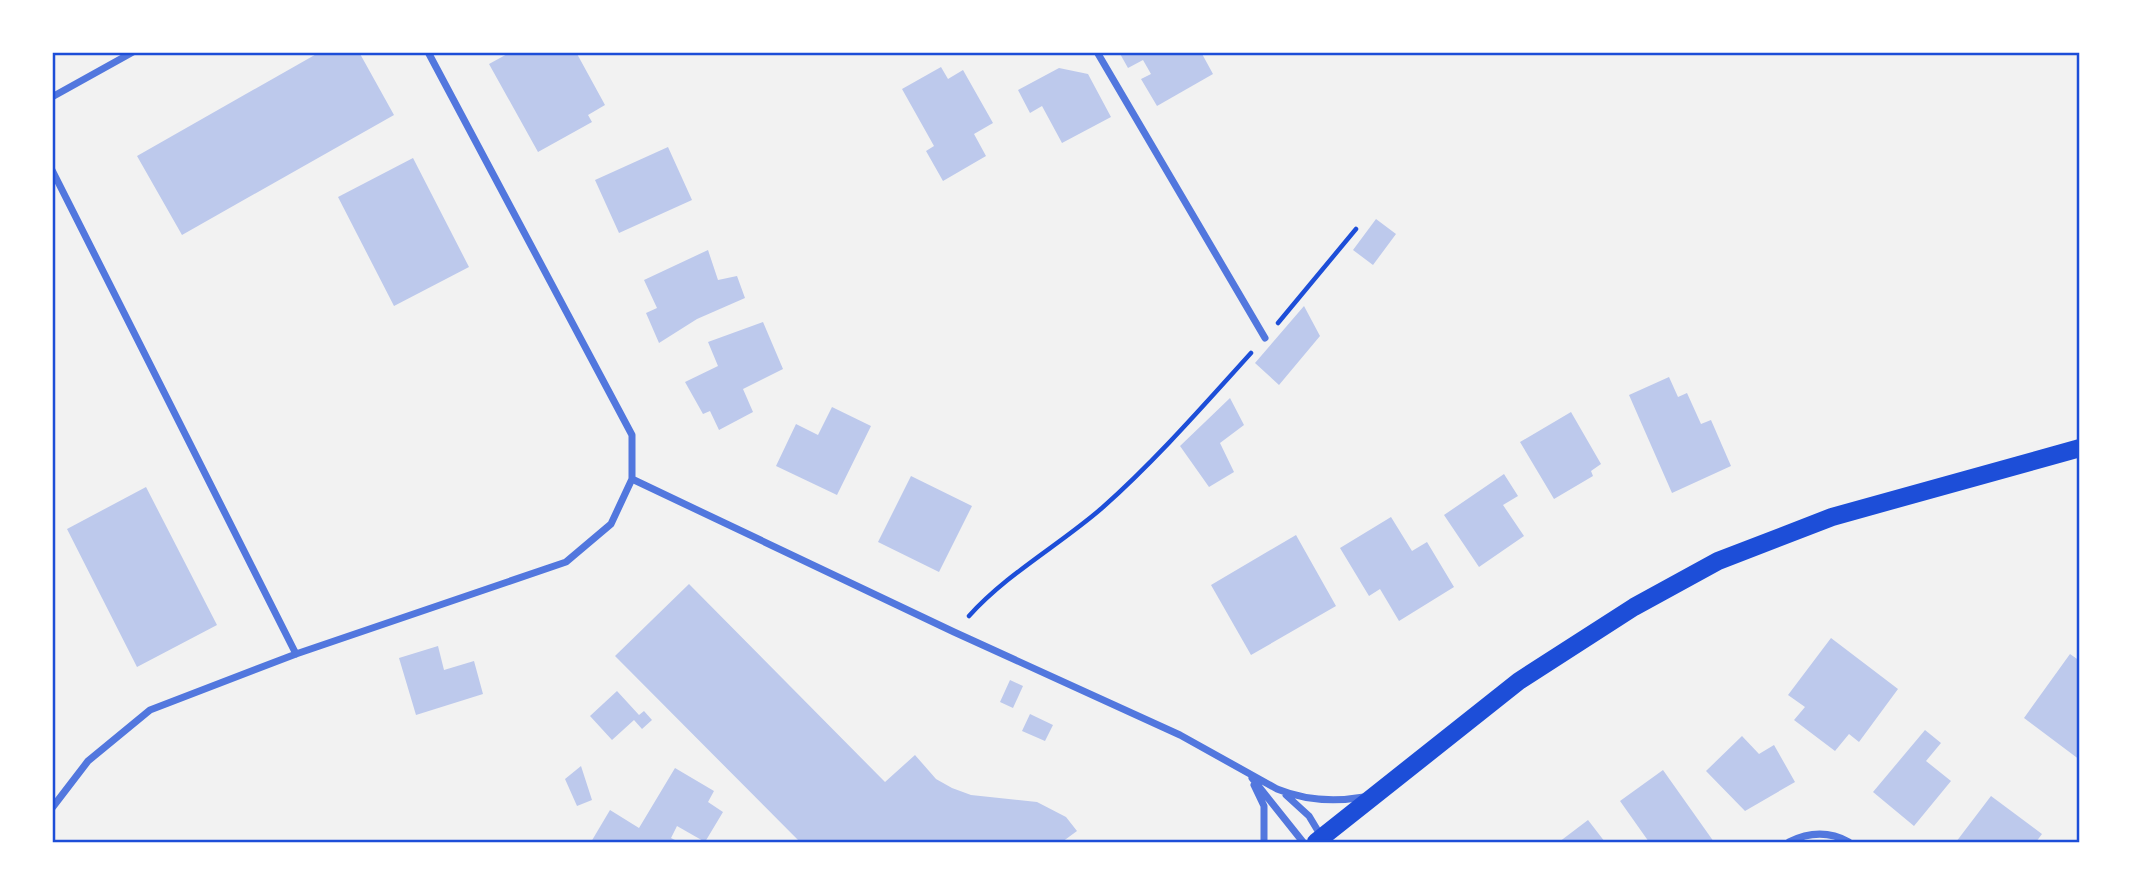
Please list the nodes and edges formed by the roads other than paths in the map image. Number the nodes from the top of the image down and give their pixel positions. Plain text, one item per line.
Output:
1 (133, 52) edge
2 (428, 52) edge
3 (1097, 52) edge
4 (52, 97) edge
5 (52, 170) edge
6 (1265, 338) road end
7 (2080, 448) edge
8 (632, 479) junction
9 (296, 654) junction
10 (1249, 774) junction
11 (1277, 789) junction
12 (1376, 795) junction
13 (52, 808) edge
14 (1321, 841) edge
15 (1264, 842) edge
16 (1303, 842) edge
17 (1789, 842) edge
18 (1849, 842) edge

1 - 4 street
2 - 8 street
3 - 6 street
5 - 9 street
7 - 12 main road
8 - 9 street
8 - 10 street
9 - 13 street
10 - 11 street
10 - 15 street
10 - 16 street
11 - 12 street
11 - 14 street
12 - 14 main road
17 - 18 street

